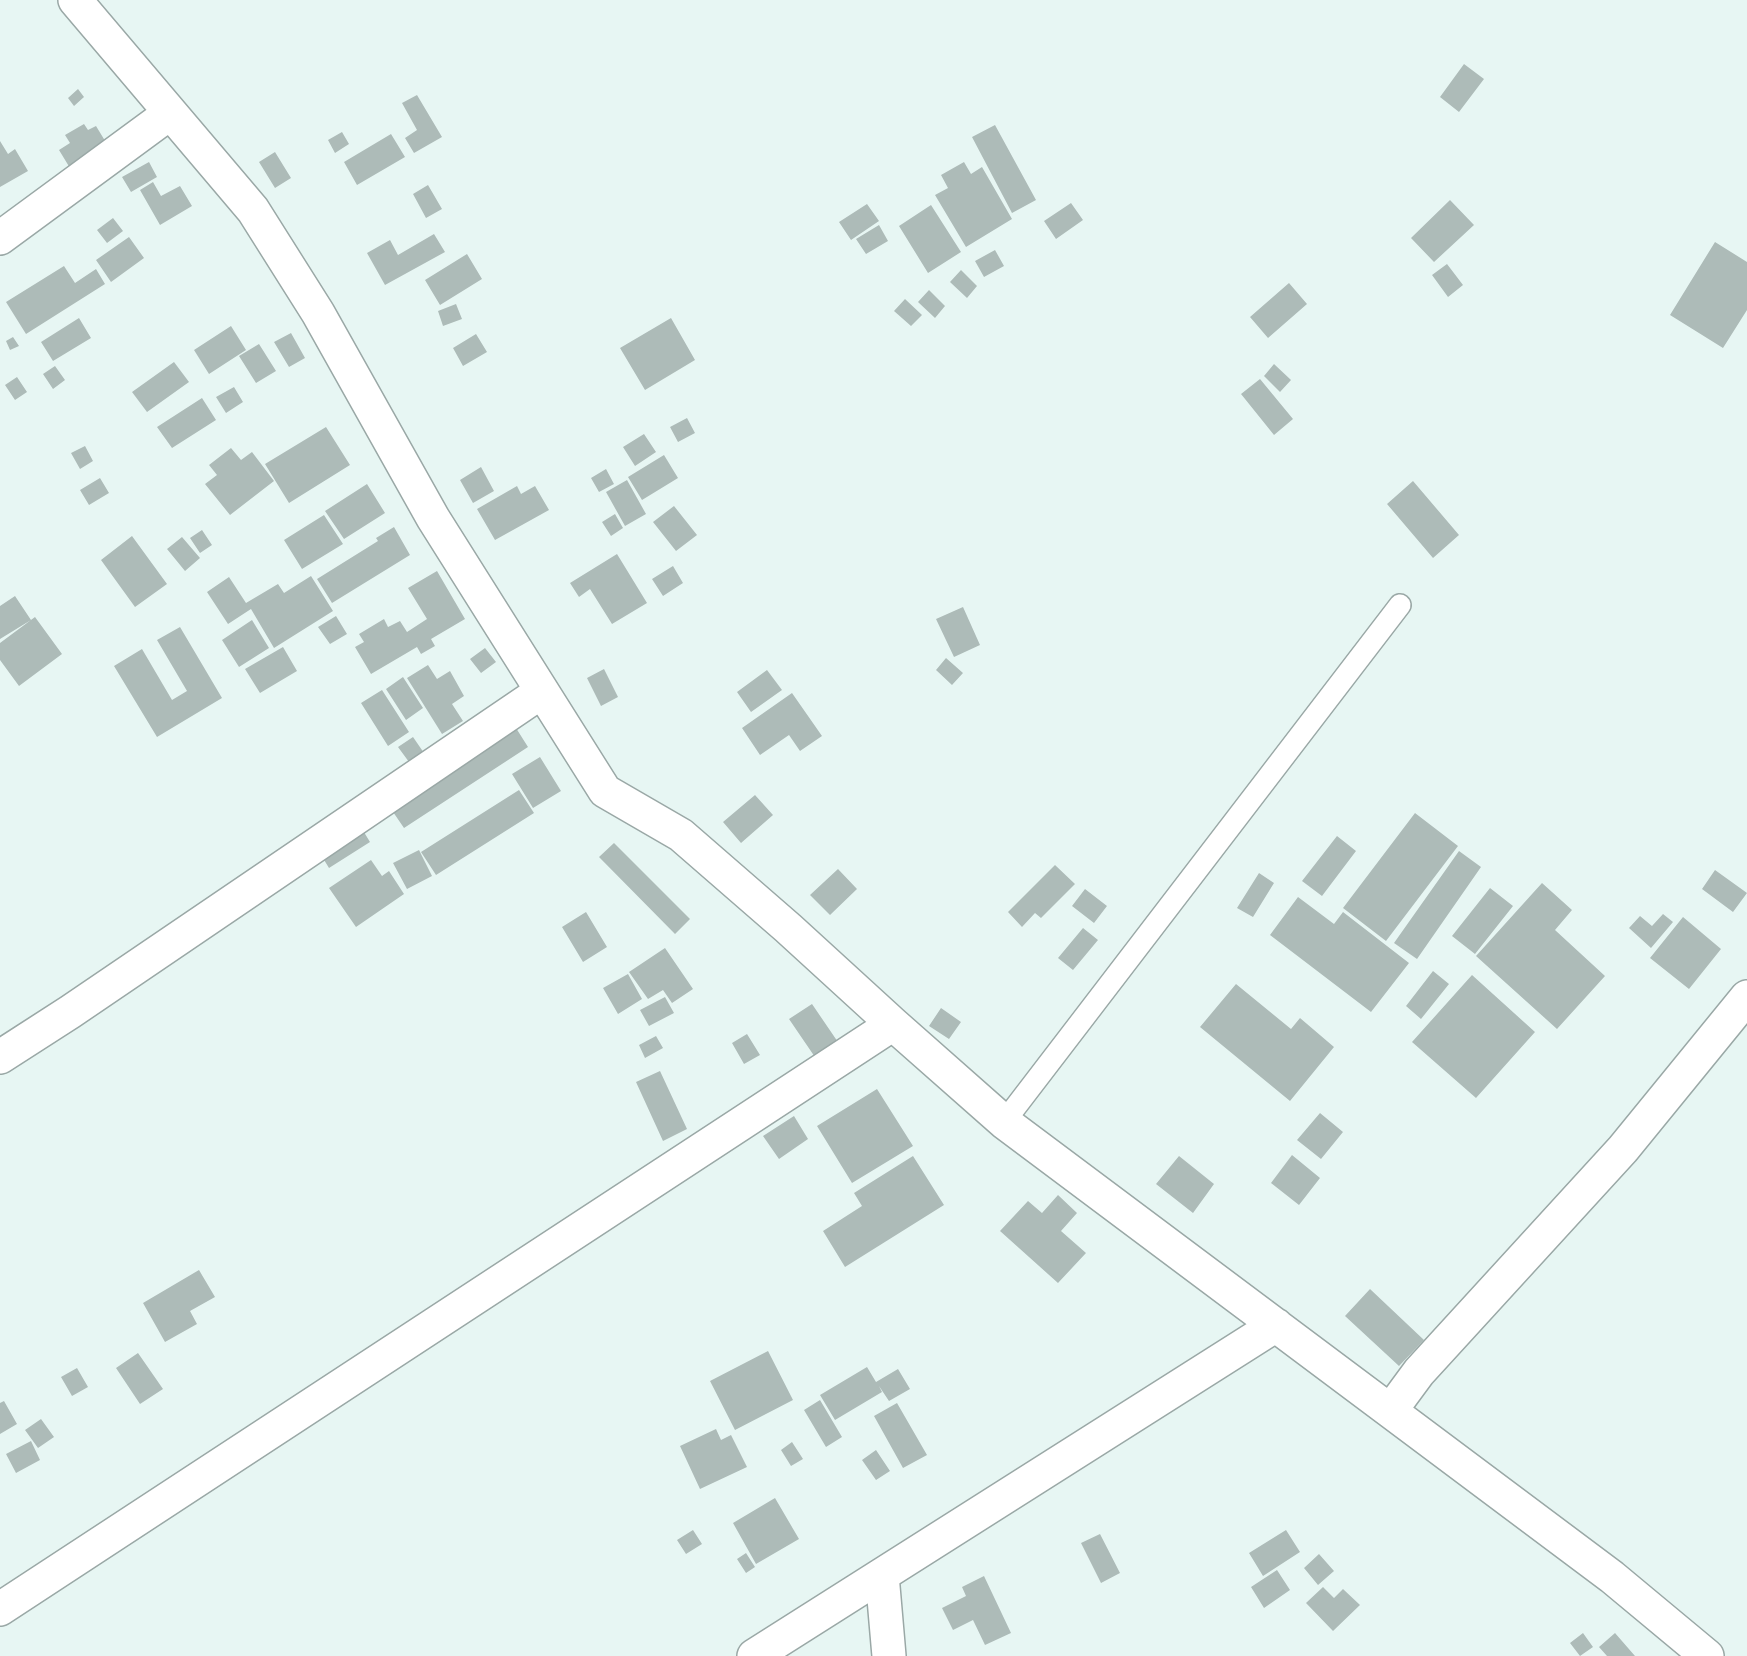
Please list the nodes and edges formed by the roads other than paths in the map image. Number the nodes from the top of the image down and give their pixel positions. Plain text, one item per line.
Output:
1 (75, 0) edge
2 (170, 113) junction
3 (0, 238) edge
4 (1400, 605) dead end
5 (541, 693) junction
6 (1747, 997) edge
7 (893, 1024) junction
8 (0, 1057) edge
9 (1004, 1122) junction
10 (1276, 1325) junction
11 (1390, 1410) junction
12 (882, 1575) junction
13 (0, 1609) edge
14 (754, 1656) edge
15 (889, 1656) edge
16 (1707, 1656) edge

1 - 2 street
2 - 3 street
2 - 5 street
4 - 9 lane
5 - 7 street
5 - 8 street
6 - 11 street
7 - 9 street
7 - 13 street
9 - 10 street
10 - 11 street
10 - 12 street
11 - 16 street
12 - 14 street
12 - 15 street

